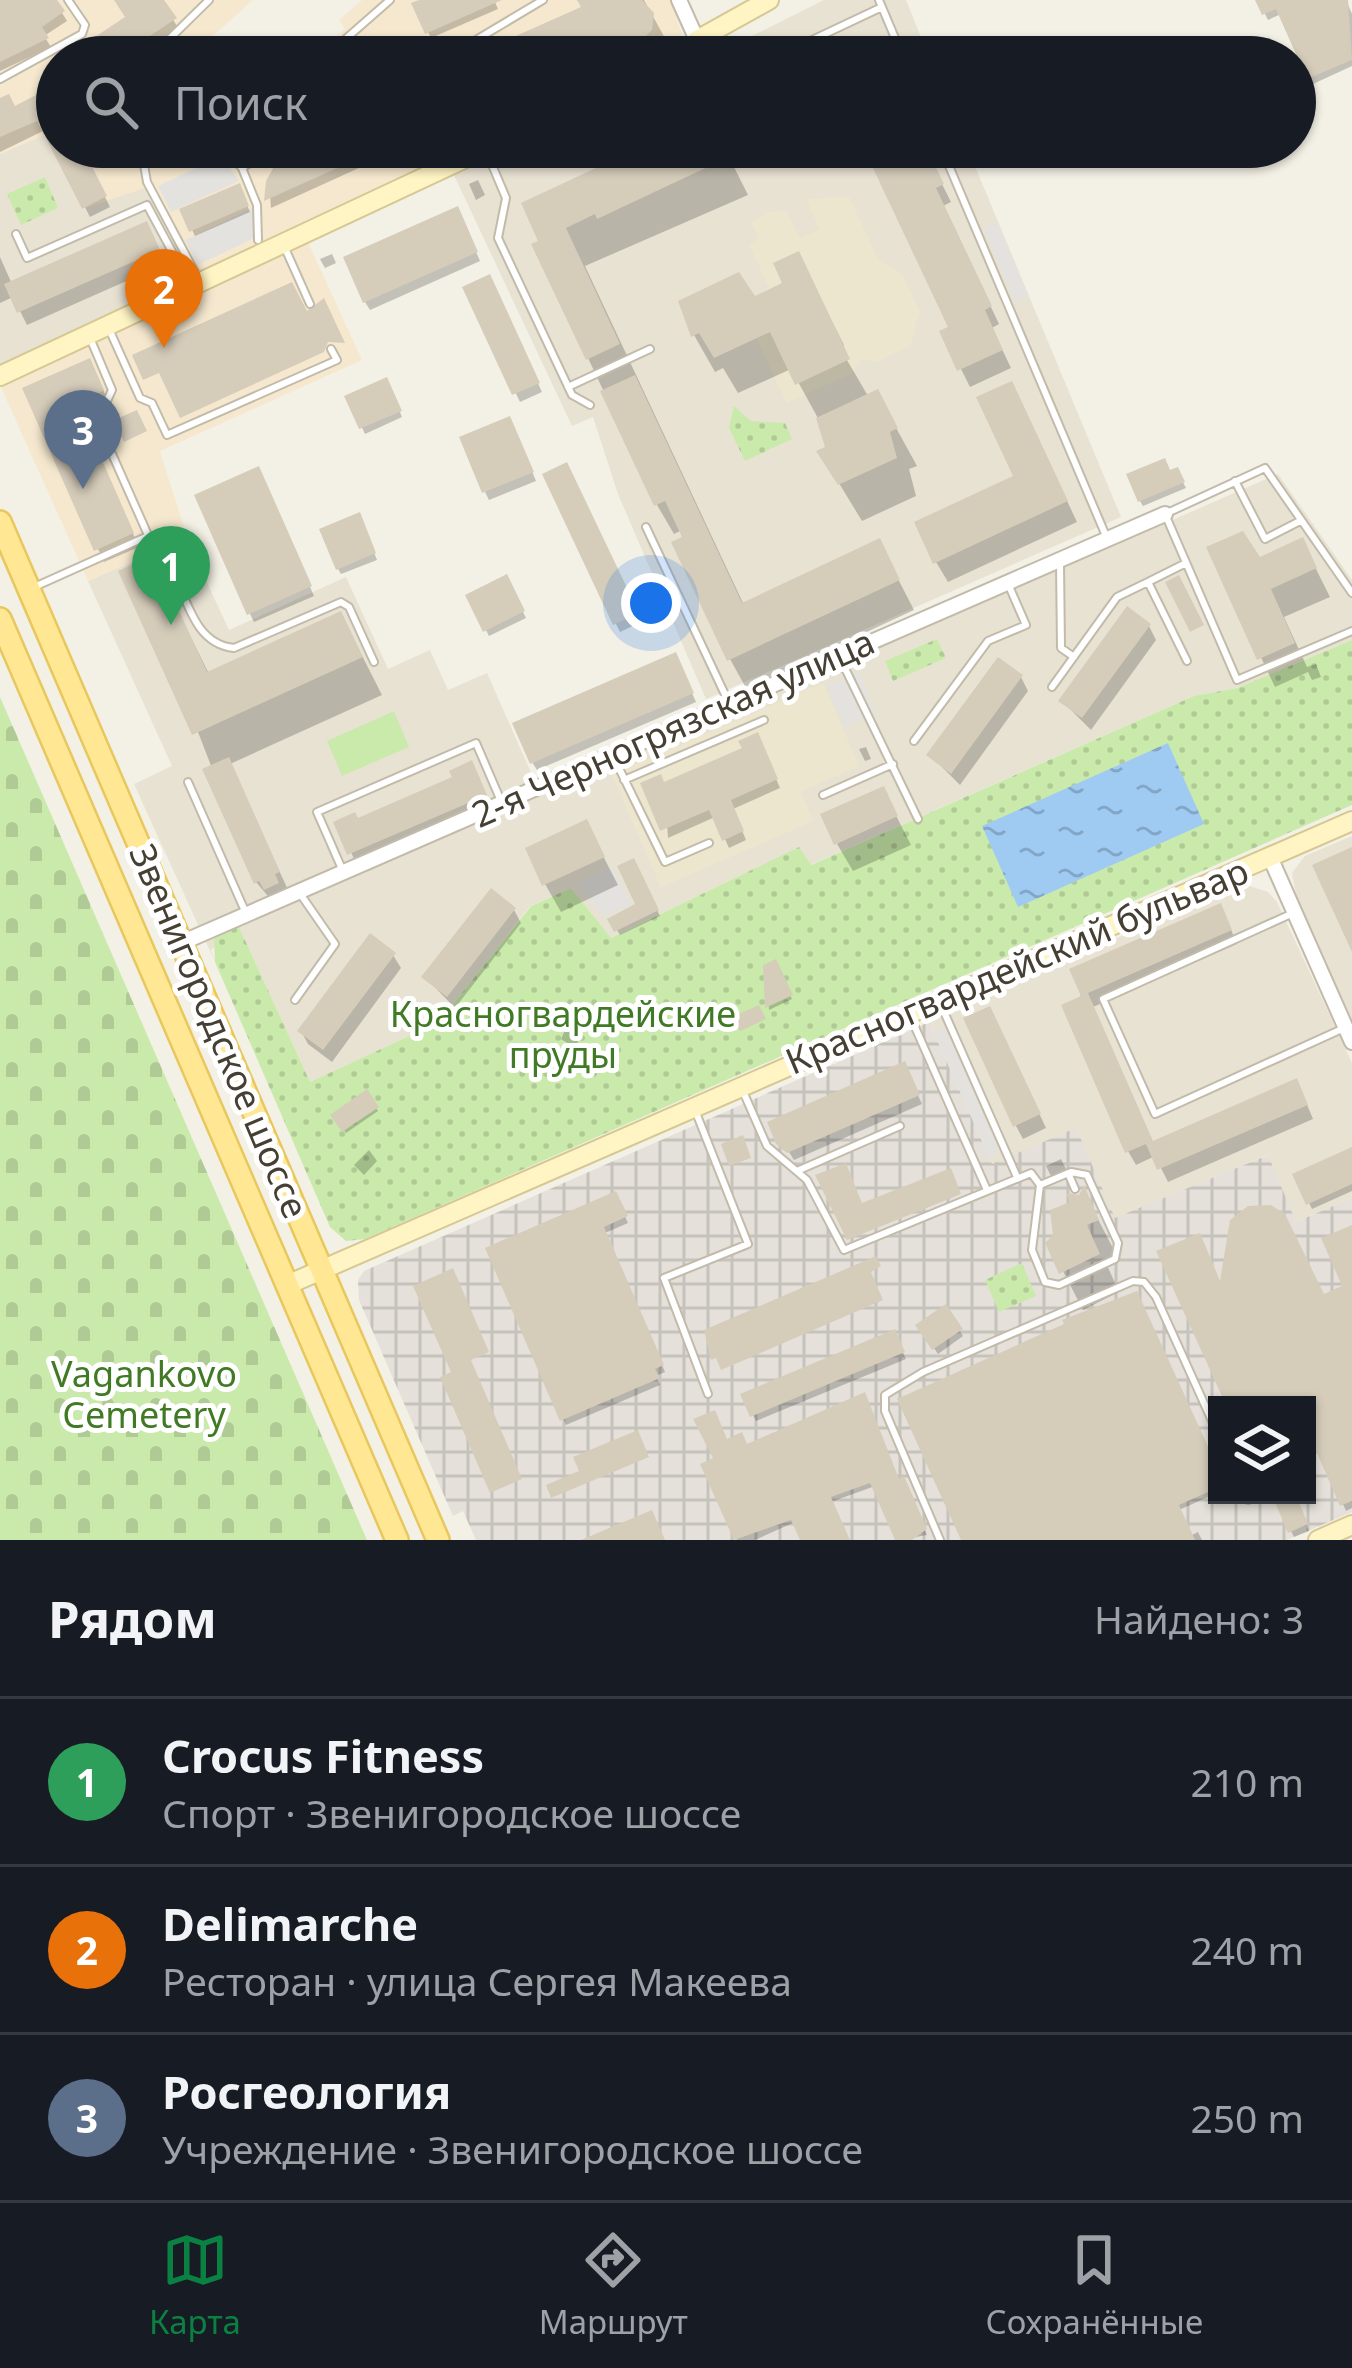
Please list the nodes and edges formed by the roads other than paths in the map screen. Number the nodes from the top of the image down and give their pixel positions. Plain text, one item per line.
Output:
1 (68, 0) edge
2 (209, 0) edge
3 (390, 0) edge
4 (542, 0) edge
5 (679, 0) edge
6 (769, 0) edge
7 (881, 3) edge
8 (75, 36) edge
9 (172, 36) edge
10 (349, 36) edge
11 (486, 36) edge
12 (695, 36) edge
13 (704, 36) edge
14 (817, 36) edge
15 (894, 36) edge
16 (36, 60) edge
17 (0, 79) edge
18 (145, 168) edge
19 (242, 168) edge
20 (444, 168) edge
21 (495, 168) edge
22 (950, 168) edge
23 (16, 234) dead end
24 (258, 240) dead end
25 (282, 243) junction
26 (196, 286) junction
27 (310, 304) dead end
28 (109, 329) junction
29 (90, 338) junction
30 (331, 349) dead end
31 (650, 349) dead end
32 (0, 376) edge
33 (568, 387) junction
34 (590, 405) dead end
35 (1235, 481) junction
36 (1165, 514) junction
37 (1302, 520) junction
38 (0, 522) edge
39 (646, 527) dead end
40 (148, 536) junction
41 (1107, 538) junction
42 (1060, 559) junction
43 (1186, 563) junction
44 (1007, 582) junction
45 (1148, 582) junction
46 (29, 589) junction
47 (1352, 593) edge
48 (0, 619) edge
49 (1352, 631) edge
50 (839, 655) junction
51 (1074, 657) junction
52 (1187, 661) dead end
53 (374, 662) dead end
54 (1052, 687) dead end
55 (729, 703) junction
56 (764, 720) dead end
57 (914, 741) dead end
58 (613, 754) junction
59 (893, 764) junction
60 (624, 780) junction
61 (188, 782) dead end
62 (823, 795) dead end
63 (502, 804) junction
64 (918, 819) dead end
65 (1352, 821) edge
66 (709, 842) dead end
67 (1270, 857) junction
68 (344, 873) junction
69 (299, 892) junction
70 (1295, 913) junction
71 (247, 914) junction
72 (181, 943) junction
73 (938, 999) junction
74 (295, 1000) dead end
75 (909, 1012) junction
76 (1349, 1035) edge
77 (741, 1086) junction
78 (694, 1106) junction
79 (900, 1126) dead end
80 (797, 1171) junction
81 (1068, 1173) junction
82 (1017, 1178) junction
83 (1040, 1185) junction
84 (1075, 1189) dead end
85 (987, 1190) junction
86 (322, 1269) junction
87 (287, 1285) junction
88 (708, 1394) dead end
89 (1208, 1412) edge
90 (1352, 1525) edge
91 (397, 1540) edge
92 (438, 1540) edge
93 (940, 1540) edge
94 (1318, 1540) edge

1 - 8 lane
2 - 9 lane
3 - 10 lane
4 - 11 lane
5 - 12 street
6 - 13 street
7 - 14 lane
7 - 15 lane
16 - 17 lane
18 - 26 lane
19 - 24 lane
20 - 25 street
21 - 33 lane
22 - 41 lane
23 - 26 lane
25 - 26 street
25 - 27 lane
26 - 28 street
28 - 29 street
28 - 30 lane
29 - 32 street
29 - 40 lane
31 - 33 lane
33 - 34 lane
35 - 36 lane
35 - 37 lane
35 - 37 lane
36 - 41 street, 2-я Черногрязская улица
36 - 43 lane
37 - 47 lane
38 - 46 main road, Звенигородское шоссе
39 - 55 lane
40 - 46 lane
40 - 53 lane
41 - 42 street, 2-я Черногрязская улица
42 - 44 street, 2-я Черногрязская улица
42 - 51 lane
43 - 45 lane
43 - 49 lane
44 - 50 street, 2-я Черногрязская улица
44 - 57 lane
45 - 51 lane
45 - 52 lane
46 - 72 main road, Звенигородское шоссе
48 - 87 main road, Звенигородское шоссе
50 - 55 street, 2-я Черногрязская улица
50 - 59 lane
51 - 54 lane
55 - 58 street, 2-я Черногрязская улица
56 - 60 lane
58 - 60 lane
58 - 63 street, 2-я Черногрязская улица
59 - 62 lane
59 - 64 lane
60 - 66 lane
61 - 71 lane
63 - 68 street, 2-я Черногрязская улица
63 - 68 lane
65 - 67 street, Красногвардейский бульвар
67 - 70 street
67 - 73 street, Красногвардейский бульвар
68 - 69 street, 2-я Черногрязская улица
69 - 71 street, 2-я Черногрязская улица
69 - 74 lane
70 - 76 street
70 - 76 lane
71 - 72 street, 2-я Черногрязская улица
72 - 86 main road, Звенигородское шоссе
73 - 75 street, Красногвардейский бульвар
73 - 82 lane
75 - 77 street, Красногвардейский бульвар
75 - 85 lane
77 - 78 street, Красногвардейский бульвар
77 - 80 lane
78 - 86 street, Красногвардейский бульвар
78 - 88 lane
79 - 80 lane
80 - 85 lane
81 - 83 lane
81 - 83 lane
81 - 84 lane
82 - 83 lane
82 - 85 lane
86 - 87 street, Красногвардейский бульвар
86 - 92 main road, Звенигородское шоссе
87 - 91 main road, Звенигородское шоссе
89 - 93 lane
90 - 94 street

